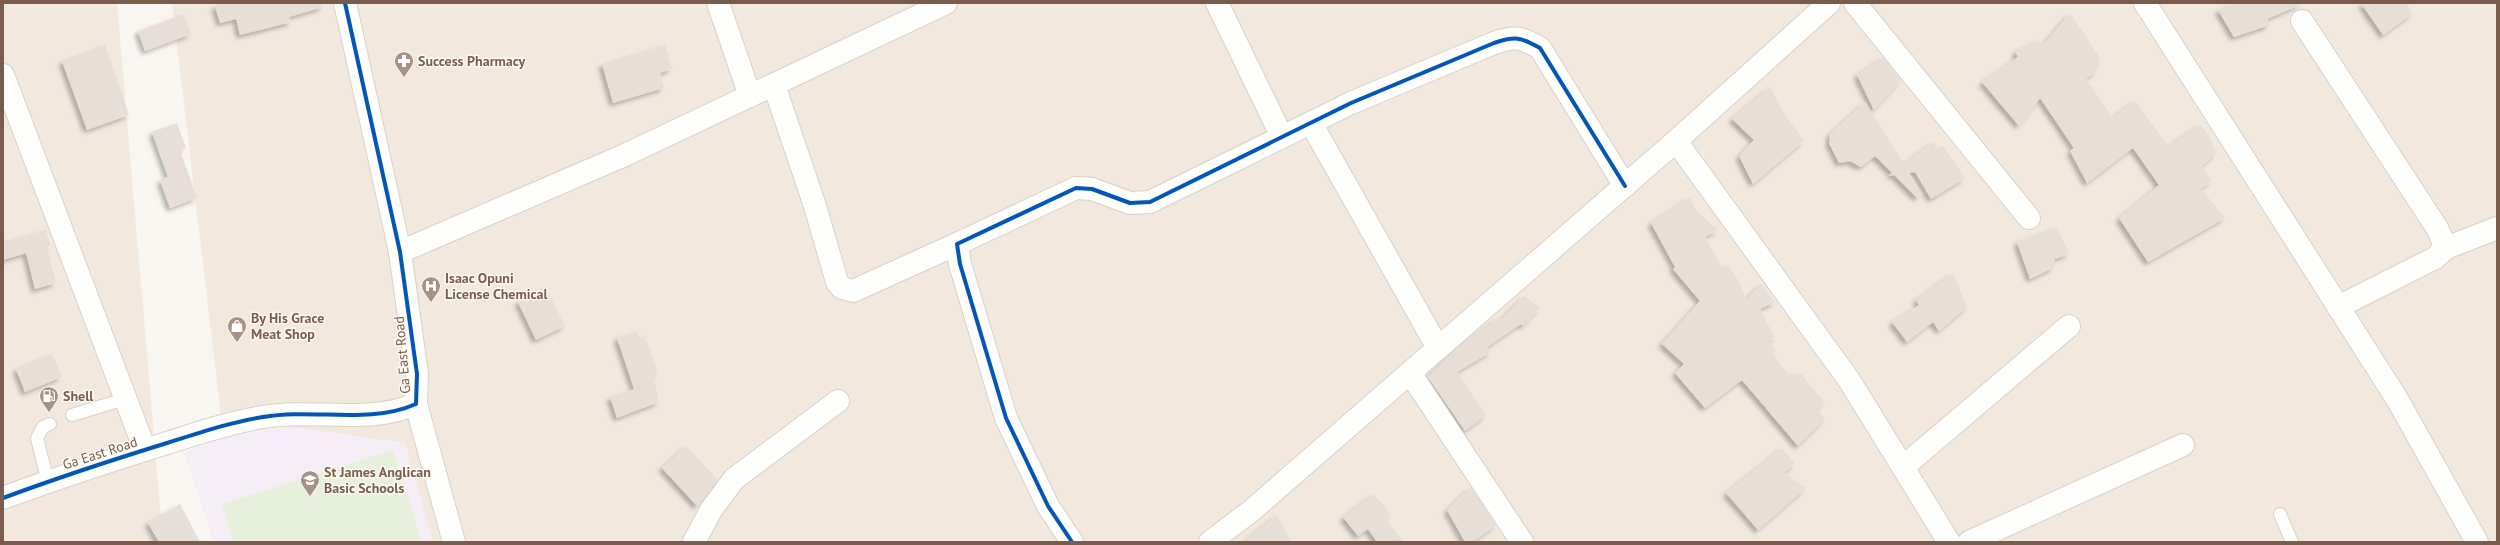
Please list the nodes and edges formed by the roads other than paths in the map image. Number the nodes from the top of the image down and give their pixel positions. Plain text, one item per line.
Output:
1 (345, 3) edge
2 (718, 3) edge
3 (946, 3) edge
4 (1217, 3) edge
5 (1829, 3) edge
6 (1855, 3) edge
7 (2145, 3) edge
8 (2302, 21) dead end
9 (3, 75) edge
10 (774, 85) junction
11 (750, 96) junction
12 (1311, 123) junction
13 (1282, 137) junction
14 (1676, 141) junction
15 (1624, 186) junction
16 (2029, 218) dead end
17 (2497, 228) edge
18 (957, 244) junction
19 (2446, 248) junction
20 (400, 252) junction
21 (2338, 307) junction
22 (2069, 326) dead end
23 (1438, 348) junction
24 (1410, 373) junction
25 (125, 399) junction
26 (838, 401) dead end
27 (416, 404) junction
28 (72, 415) dead end
29 (50, 424) dead end
30 (2183, 445) dead end
31 (145, 450) junction
32 (1904, 467) junction
33 (48, 482) junction
34 (3, 498) edge
35 (2280, 514) dead end
36 (454, 542) edge
37 (694, 542) edge
38 (1072, 542) edge
39 (1210, 542) edge
40 (1522, 542) edge
41 (1949, 542) edge
42 (1969, 542) edge
43 (2292, 542) edge
44 (2477, 542) edge

1 - 20 street, Ga East Road
2 - 11 street
3 - 10 street
4 - 13 street
5 - 14 street
6 - 16 street
7 - 21 street
8 - 19 street
9 - 25 street
10 - 11 street
10 - 18 street
11 - 20 street
12 - 13 street
12 - 15 street
12 - 23 street
13 - 18 street
14 - 15 street
14 - 32 street
15 - 23 street
17 - 19 street
18 - 38 street
19 - 21 street
20 - 27 street, Ga East Road
21 - 44 street
22 - 32 street
23 - 24 street
24 - 39 street
24 - 40 street
25 - 28 lane
25 - 31 street
26 - 37 street
27 - 31 street, Ga East Road
27 - 36 street
29 - 33 lane
30 - 42 street
31 - 33 street, Ga East Road
32 - 41 street
33 - 34 street, Ga East Road
35 - 43 lane

